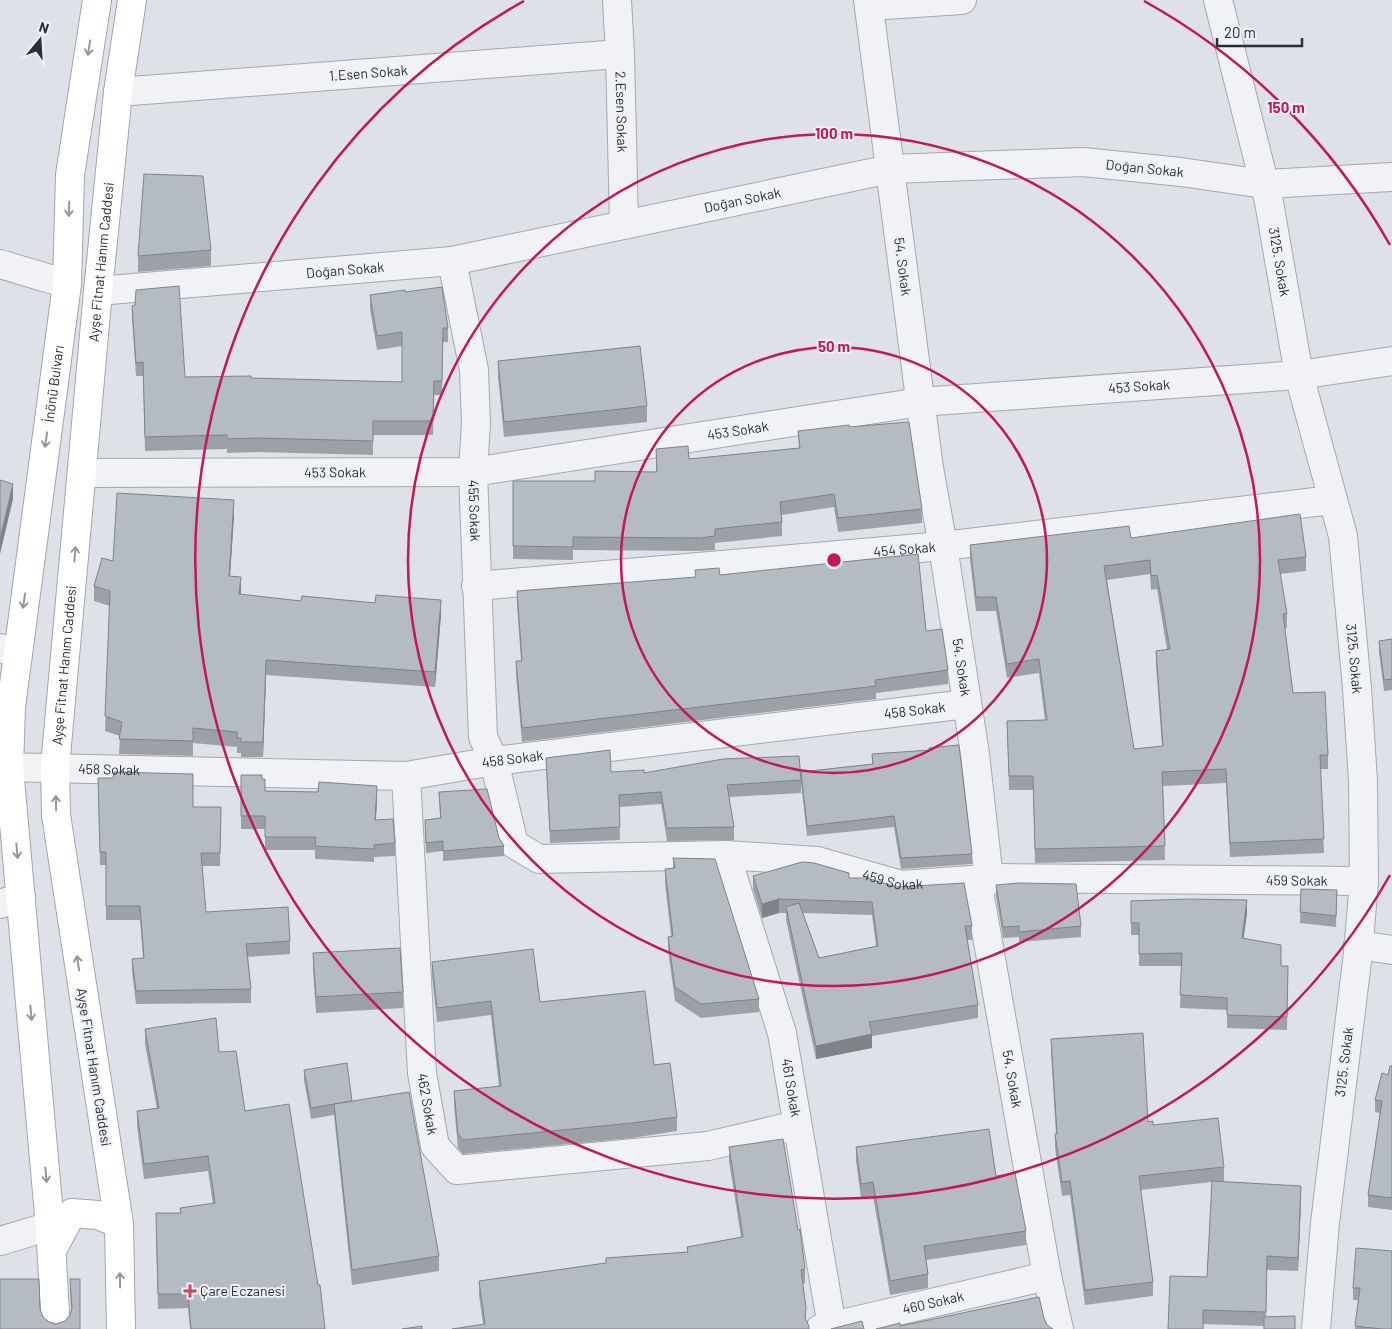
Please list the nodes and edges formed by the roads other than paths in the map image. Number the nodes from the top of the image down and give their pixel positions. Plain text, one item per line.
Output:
1 (97, 0) edge
2 (132, 0) edge
3 (616, 0) edge
4 (962, 0) edge
5 (1218, 0) edge
6 (868, 3) edge
7 (620, 54) junction
8 (118, 92) junction
9 (890, 169) junction
10 (1392, 177) edge
11 (1264, 184) junction
12 (624, 225) junction
13 (452, 261) junction
14 (0, 264) edge
15 (67, 284) junction
16 (98, 291) junction
17 (1392, 361) edge
18 (1299, 375) junction
19 (920, 402) junction
20 (473, 472) junction
21 (83, 473) junction
22 (1332, 500) junction
23 (944, 546) junction
24 (476, 586) junction
25 (9, 650) edge
26 (967, 704) junction
27 (494, 761) junction
28 (4, 767) edge
29 (55, 767) junction
30 (406, 776) junction
31 (726, 854) junction
32 (989, 879) junction
33 (1364, 881) junction
34 (10, 901) edge
35 (1358, 945) junction
36 (1392, 950) edge
37 (797, 1125) junction
38 (119, 1224) junction
39 (51, 1238) junction
40 (0, 1241) edge
41 (1047, 1276) junction
42 (826, 1328) edge
43 (56, 1329) edge
44 (121, 1329) edge
45 (1059, 1329) edge
46 (1316, 1329) edge

1 -> 15 main road, İnönü Bulvarı
2 - 8 main road, Ayşe Fitnat Hanım Caddesi
3 - 7 street, 2.Esen Sokak
4 - 6 street
5 - 11 street, 3125. Sokak
6 - 9 street, 54. Sokak
7 - 8 street, 1.Esen Sokak
7 - 12 street, 2.Esen Sokak
8 - 16 main road, Ayşe Fitnat Hanım Caddesi
9 - 11 street, Doğan Sokak
9 - 12 street, Doğan Sokak
9 - 19 street, 54. Sokak
10 - 11 street, Doğan Sokak
11 - 18 street, 3125. Sokak
12 - 13 street, Doğan Sokak
13 - 16 street, Doğan Sokak
13 - 20 street, 455 Sokak
14 - 15 street
15 -> 25 main road, İnönü Bulvarı
16 - 21 main road, Ayşe Fitnat Hanım Caddesi
17 - 18 street, 453 Sokak
18 - 19 street, 453 Sokak
18 - 22 street, 3125. Sokak
19 - 20 street, 453 Sokak
19 - 23 street, 54. Sokak
20 - 21 street, 453 Sokak
20 - 24 street, 455 Sokak
29 -> 21 main road, Ayşe Fitnat Hanım Caddesi
22 - 23 street, 454 Sokak
22 - 33 street, 3125. Sokak
23 - 24 street, 454 Sokak
23 - 26 street, 54. Sokak
24 - 27 street, 455 Sokak
25 - 28 main road, İnönü Bulvarı
26 - 27 street, 458 Sokak
26 - 32 street, 54. Sokak
27 - 30 street, 458 Sokak
27 - 31 street, 459 Sokak
28 - 29 street, 458 Sokak
28 -> 34 main road
29 - 30 street, 458 Sokak
38 -> 29 main road, Ayşe Fitnat Hanım Caddesi
30 - 37 street, 462 Sokak
31 - 32 street, 459 Sokak
31 - 37 street, 461 Sokak
32 - 33 street, 459 Sokak
32 - 41 street, 54. Sokak
33 - 35 street, 3125. Sokak
34 -> 39 main road
35 - 36 street
35 - 46 street, 3125. Sokak
37 - 42 street, 461 Sokak
38 - 39 main road
44 -> 38 main road, Ayşe Fitnat Hanım Caddesi
39 - 40 street
39 - 43 main road
41 - 42 street, 460 Sokak
41 - 45 street, 54. Sokak

